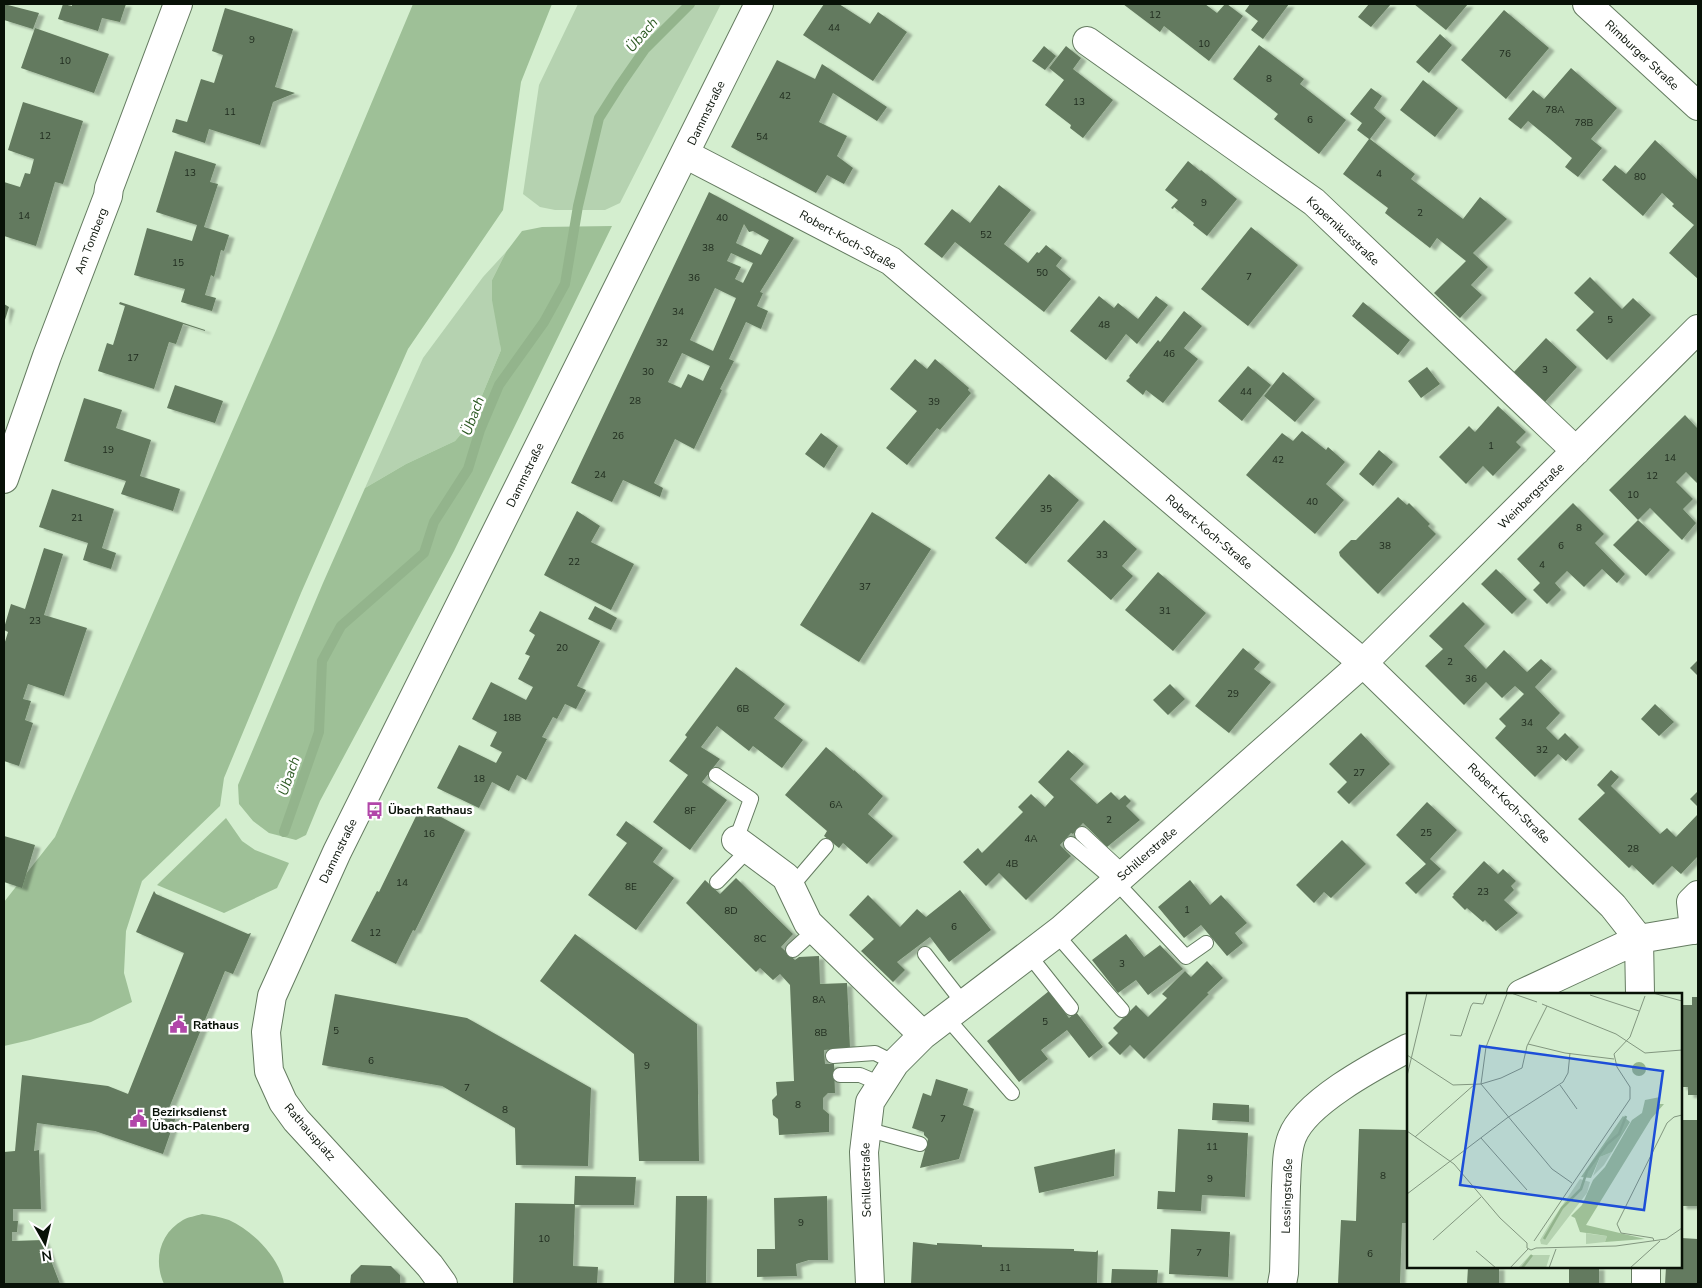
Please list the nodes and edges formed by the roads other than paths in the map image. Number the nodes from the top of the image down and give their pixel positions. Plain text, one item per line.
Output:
1 (178, 4) edge
2 (759, 4) edge
3 (1586, 4) edge
4 (1086, 41) dead end
5 (1698, 106) edge
6 (685, 154) junction
7 (1698, 329) edge
8 (1576, 451) junction
9 (4, 479) edge
10 (1364, 663) junction
11 (716, 775) dead end
12 (1082, 834) dead end
13 (1071, 844) dead end
14 (742, 845) junction
15 (826, 846) dead end
16 (1120, 878) junction
17 (717, 882) dead end
18 (791, 887) junction
19 (1698, 895) edge
20 (1696, 929) edge
21 (815, 930) junction
22 (1056, 934) junction
23 (1639, 939) junction
24 (1206, 943) dead end
25 (293, 948) joint
26 (793, 950) dead end
27 (925, 954) dead end
28 (1029, 955) junction
29 (1523, 993) edge
30 (1640, 993) edge
31 (1071, 1008) dead end
32 (1122, 1010) dead end
33 (955, 1011) junction
34 (923, 1035) junction
35 (1407, 1049) edge
36 (833, 1056) dead end
37 (888, 1074) junction
38 (840, 1075) dead end
39 (1012, 1093) dead end
40 (866, 1129) junction
41 (920, 1144) dead end
42 (1646, 1268) edge
43 (443, 1284) edge
44 (870, 1284) edge
45 (1282, 1284) edge
46 (1646, 1284) edge

1 - 9 street, Am Tomberg
2 - 6 street, Dammstraße
3 - 5 street, Rimburger Straße
4 - 8 street, Kopernikusstraße
6 - 10 street, Robert-Koch-Straße
6 - 25 street, Dammstraße
7 - 8 street, Weinbergstraße
8 - 10 street, Weinbergstraße
10 - 16 street, Schillerstraße
10 - 23 street, Robert-Koch-Straße
11 - 14 lane
12 - 16 lane
13 - 16 lane
14 - 17 lane
14 - 18 street
15 - 18 lane
16 - 22 street, Schillerstraße
16 - 24 lane
18 - 21 street
19 - 20 street
20 - 23 street
21 - 26 lane
21 - 34 street
22 - 28 street, Schillerstraße
22 - 32 lane
23 - 29 street
23 - 30 street
25 - 43 street, Rathausplatz
27 - 33 lane
28 - 31 lane
28 - 33 street, Schillerstraße
33 - 34 street, Schillerstraße
33 - 39 lane
34 - 37 street, Schillerstraße
35 - 45 street, Lessingstraße
36 - 37 lane
37 - 38 lane
37 - 40 street, Schillerstraße
40 - 41 lane
40 - 44 street, Schillerstraße
42 - 46 street

